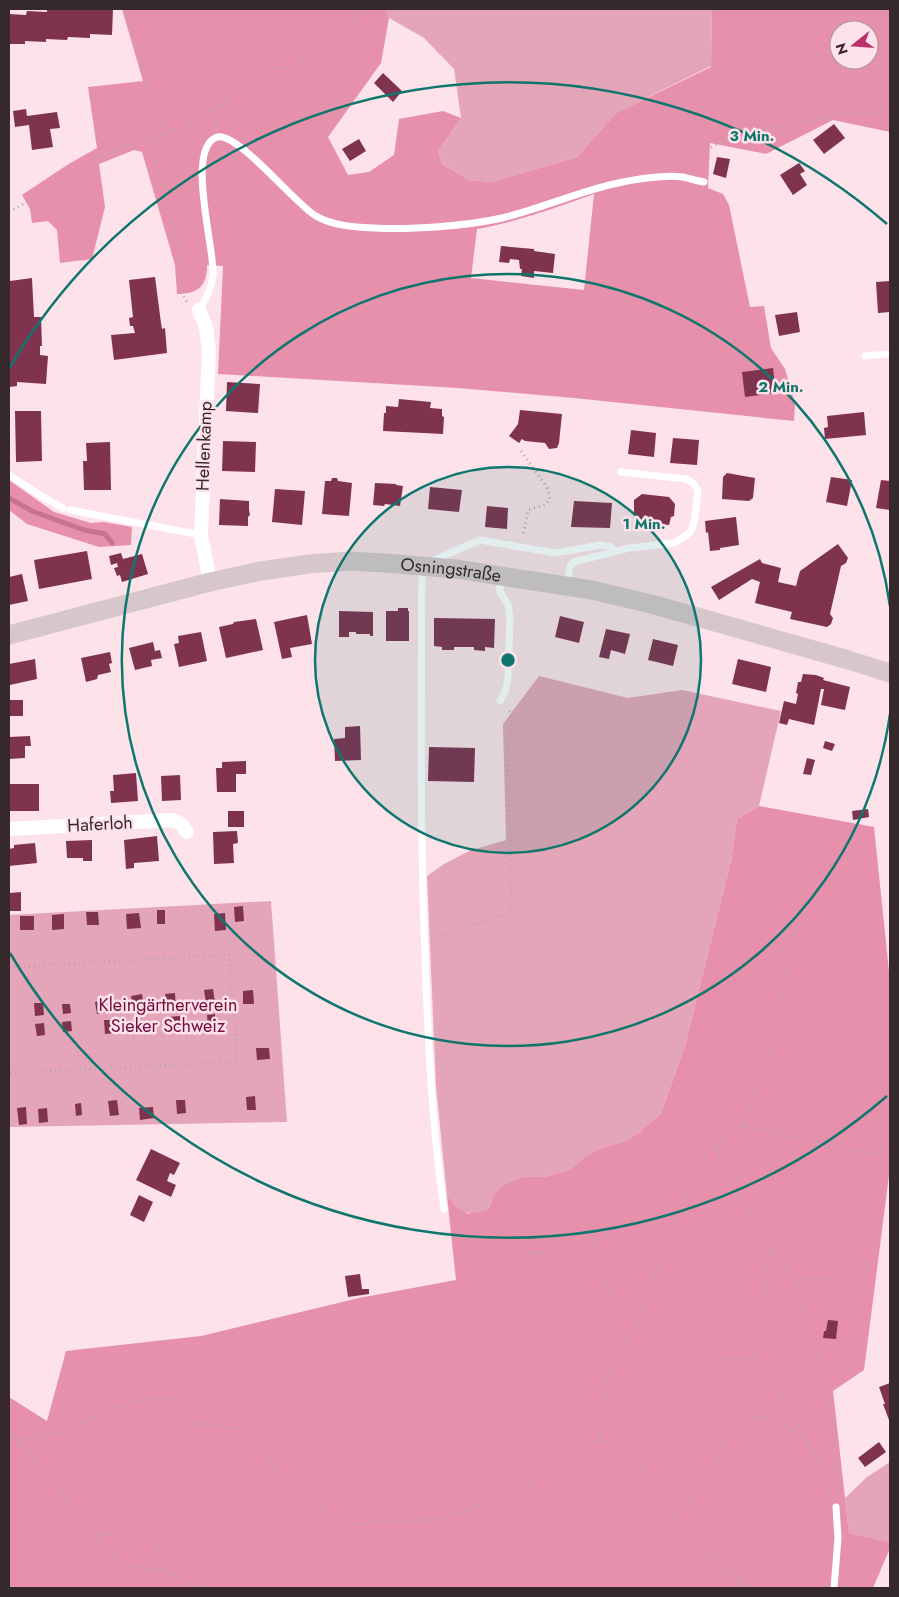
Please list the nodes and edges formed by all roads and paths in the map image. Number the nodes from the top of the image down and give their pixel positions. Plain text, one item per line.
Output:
1 (125, 9) edge
2 (369, 9) edge
3 (215, 110) junction
4 (890, 111) edge
5 (149, 114) junction
6 (173, 131) junction
7 (217, 137) junction
8 (150, 140) junction
9 (670, 177) junction
10 (704, 182) dead end
11 (9, 212) edge
12 (200, 310) junction
13 (890, 354) edge
14 (865, 356) dead end
15 (521, 451) dead end
16 (621, 472) dead end
17 (9, 475) edge
18 (201, 535) junction
19 (522, 547) junction
20 (615, 551) junction
21 (422, 565) junction
22 (500, 575) junction
23 (210, 582) junction
24 (567, 585) junction
25 (9, 635) edge
26 (890, 673) edge
27 (500, 701) joint
28 (9, 829) edge
29 (187, 832) dead end
30 (797, 920) dead end
31 (424, 942) junction
32 (9, 966) edge
33 (9, 1074) edge
34 (743, 1126) junction
35 (720, 1143) junction
36 (890, 1149) edge
37 (444, 1210) joint
38 (770, 1246) junction
39 (875, 1260) dead end
40 (793, 1280) junction
41 (637, 1322) junction
42 (755, 1360) junction
43 (778, 1393) junction
44 (768, 1418) junction
45 (9, 1433) edge
46 (600, 1439) junction
47 (18, 1441) junction
48 (813, 1450) junction
49 (839, 1492) dead end
50 (836, 1507) joint
51 (675, 1518) junction
52 (96, 1536) junction
53 (707, 1553) junction
54 (161, 1572) junction
55 (9, 1584) edge
56 (12, 1588) edge
57 (198, 1588) edge
58 (744, 1588) edge
59 (753, 1588) edge
60 (834, 1588) edge

1 - 5 path
2 - 3 path
3 - 6 path
3 - 7 path
4 - 9 path
5 - 6 path
5 - 8 path
6 - 8 path
7 - 9 lane
7 - 12 lane
8 - 11 path
8 - 12 path
9 - 10 lane
12 - 18 street, Hellenkamp
13 - 14 lane
15 - 19 path
16 - 20 lane
17 - 18 lane
18 - 23 street, Hellenkamp
19 - 20 lane
19 - 21 lane
20 - 24 lane
21 - 22 main road, Osningstraße
21 - 23 main road, Osningstraße
21 - 31 lane
22 - 24 main road, Osningstraße
22 - 27 lane
23 - 25 main road, Osningstraße
24 - 26 main road, Osningstraße
27 - 31 path
28 - 29 street, Haferloh
30 - 34 path
31 - 37 lane
32 - 33 path
34 - 35 path
34 - 36 path
35 - 38 path
35 - 41 path
37 - 41 path
38 - 40 path
38 - 42 path
39 - 40 path
40 - 49 path
41 - 42 path
41 - 46 path
42 - 43 path
43 - 44 path
43 - 48 path
44 - 48 path
44 - 51 path
45 - 47 path
46 - 47 path
46 - 51 path
47 - 52 path
48 - 50 path
50 - 60 lane
51 - 53 path
52 - 54 path
52 - 54 path
53 - 58 path
53 - 59 path
54 - 57 path
55 - 56 path

